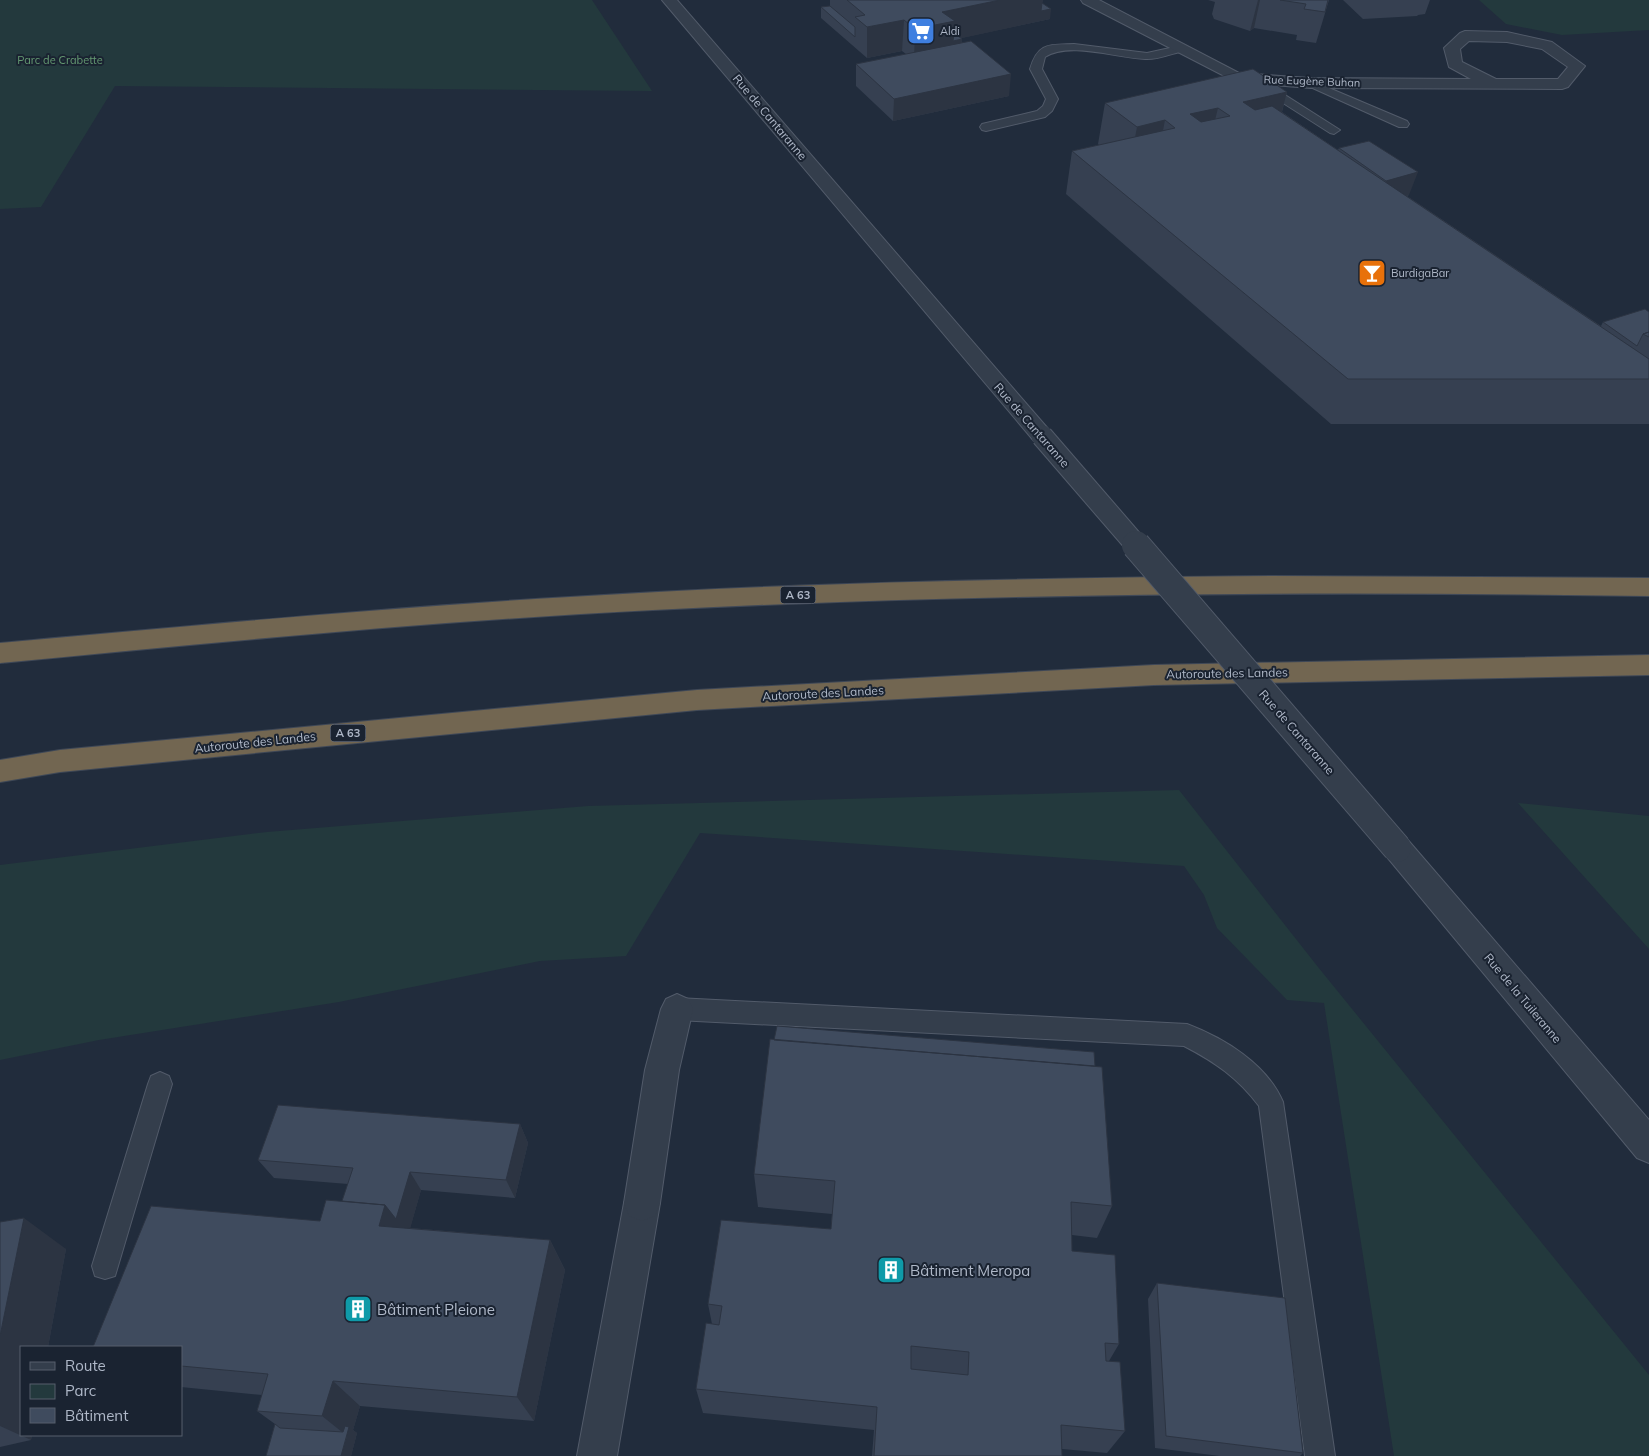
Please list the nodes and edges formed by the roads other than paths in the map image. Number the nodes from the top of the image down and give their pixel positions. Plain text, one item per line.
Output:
1 (669, 0) edge
2 (1088, 0) edge
3 (1179, 48) junction
4 (1251, 78) junction
5 (1310, 83) junction
6 (1495, 85) junction
7 (1403, 124) dead end
8 (986, 127) dead end
9 (1334, 130) dead end
10 (1649, 587) edge
11 (0, 654) edge
12 (1649, 665) edge
13 (0, 770) edge
14 (1397, 848) joint
15 (677, 1009) joint
16 (160, 1084) dead end
17 (1649, 1146) edge
18 (105, 1266) dead end
19 (596, 1456) edge
20 (1320, 1456) edge

1 - 14 street, Rue de Cantaranne, bridge
2 - 3 street, Rue Eugène Buhan
3 - 4 street, Rue Eugène Buhan
3 - 8 lane
4 - 5 street, Rue Eugène Buhan
4 - 9 lane
5 - 6 street, Rue Eugène Buhan
5 - 7 lane
6 - 6 street, Rue Eugène Buhan
10 - 11 highway, A 63
12 - 13 highway, Autoroute des Landes / A 63
14 - 17 street, Rue de la Tuileranne
15 - 19 street
15 - 20 lane
16 - 18 lane

